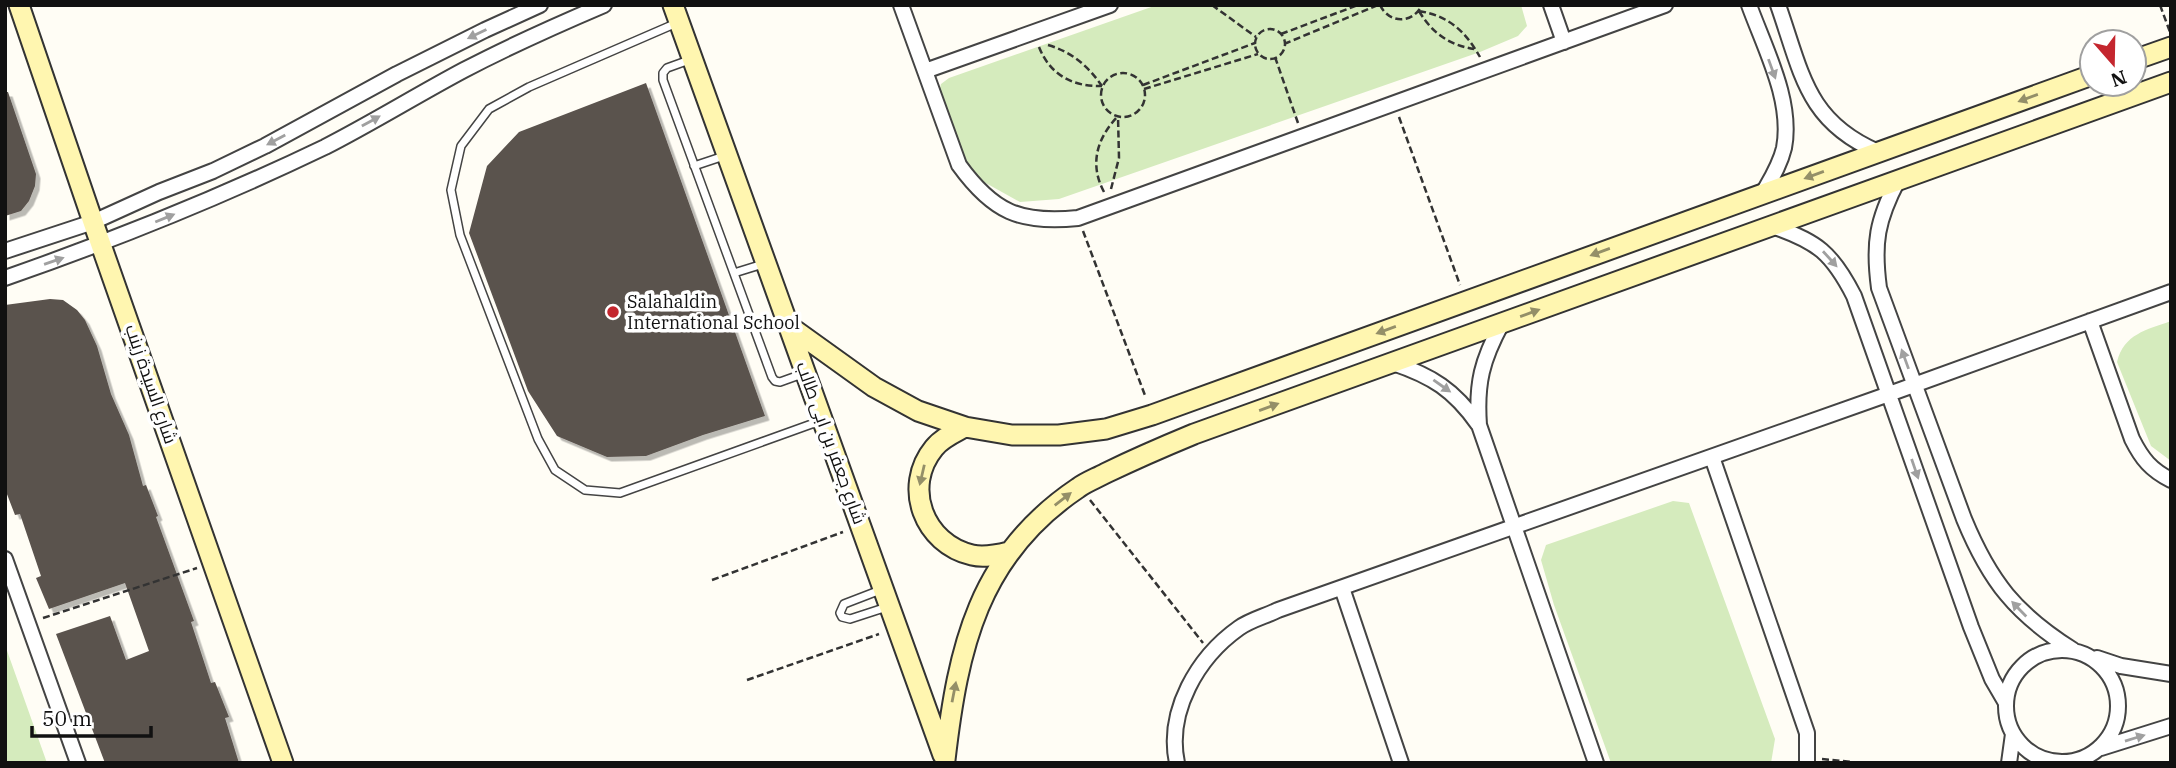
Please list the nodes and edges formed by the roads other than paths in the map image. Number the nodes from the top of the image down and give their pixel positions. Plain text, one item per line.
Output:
1 (19, 5) edge
2 (540, 5) edge
3 (604, 5) edge
4 (901, 5) edge
5 (1110, 5) edge
6 (1551, 5) edge
7 (1665, 5) edge
8 (1749, 5) edge
9 (1778, 5) edge
10 (677, 14) edge
11 (1564, 42) junction
12 (2171, 47) edge
13 (2148, 55) edge
14 (693, 58) junction
15 (925, 71) junction
16 (2078, 79) edge
17 (2171, 82) edge
18 (2092, 98) edge
19 (2094, 110) junction
20 (1878, 152) junction
21 (727, 155) junction
22 (694, 166) junction
23 (1898, 180) junction
24 (1763, 193) junction
25 (93, 222) junction
26 (1772, 226) junction
27 (102, 244) junction
28 (5, 251) edge
29 (766, 264) junction
30 (734, 273) junction
31 (5, 278) edge
32 (2171, 292) edge
33 (2091, 321) junction
34 (1502, 323) junction
35 (789, 326) junction
36 (1393, 362) junction
37 (806, 373) junction
38 (1915, 385) junction
39 (1889, 394) junction
40 (1183, 404) junction
41 (823, 420) junction
42 (1479, 425) junction
43 (965, 427) junction
44 (1194, 434) junction
45 (1712, 457) junction
46 (2171, 480) edge
47 (1515, 527) junction
48 (1009, 552) junction
49 (5, 559) edge
50 (1342, 588) junction
51 (887, 598) junction
52 (2073, 650) junction
53 (2088, 655) junction
54 (2171, 674) edge
55 (2006, 703) junction
56 (2171, 726) edge
57 (2013, 734) junction
58 (2099, 749) junction
59 (1807, 760) edge
60 (946, 761) edge
61 (2070, 762) edge
62 (78, 763) edge
63 (283, 763) edge
64 (1177, 763) edge
65 (1401, 763) edge
66 (1596, 763) edge
67 (2009, 763) edge

1 - 25 street, شارع السيدة زينب
2 -> 25 street
27 -> 3 street
4 - 15 street
5 - 15 street
6 - 11 street
7 - 11 street
8 -> 24 street
9 - 20 street
10 - 14 street, شارع جعفر بن ابى طالب
10 - 41 lane
11 - 15 street
12 - 13 street
14 - 21 street, شارع جعفر بن ابى طالب
14 - 22 lane
16 -> 20 street
17 - 19 street
18 - 19 street
19 - 23 street
20 -> 24 street
21 - 22 lane
21 - 29 street, شارع جعفر بن ابى طالب
22 - 30 lane
23 - 26 street
38 -> 23 street
24 -> 40 street
25 - 27 street, شارع السيدة زينب
25 - 28 street
34 -> 26 street
26 -> 39 street
31 -> 27 street
27 - 63 street, شارع السيدة زينب
29 - 30 lane
29 - 35 street, شارع جعفر بن ابى طالب
30 - 37 lane
32 - 33 street
33 - 38 street
33 - 46 street
34 - 36 street
34 - 42 street
35 - 37 street, شارع جعفر بن ابى طالب
35 - 43 street
36 -> 42 street
44 -> 36 street
37 - 41 street, شارع جعفر بن ابى طالب
38 - 39 street
52 -> 38 street
39 - 45 street
39 -> 55 street
40 - 43 street
40 - 44 street
41 - 51 street, شارع جعفر بن ابى طالب
42 - 47 street
43 -> 48 street
48 -> 44 street
45 - 47 street
45 - 59 street
47 - 50 street
47 - 66 street
60 -> 48 street
49 - 62 street
50 - 64 street
50 - 65 street
51 - 51 lane
51 - 60 street, شارع جعفر بن ابى طالب
52 - 53 street
52 - 55 street
53 - 54 street
53 - 58 street
55 - 57 street
58 -> 56 street
57 - 61 street
57 - 67 street
58 - 61 street

